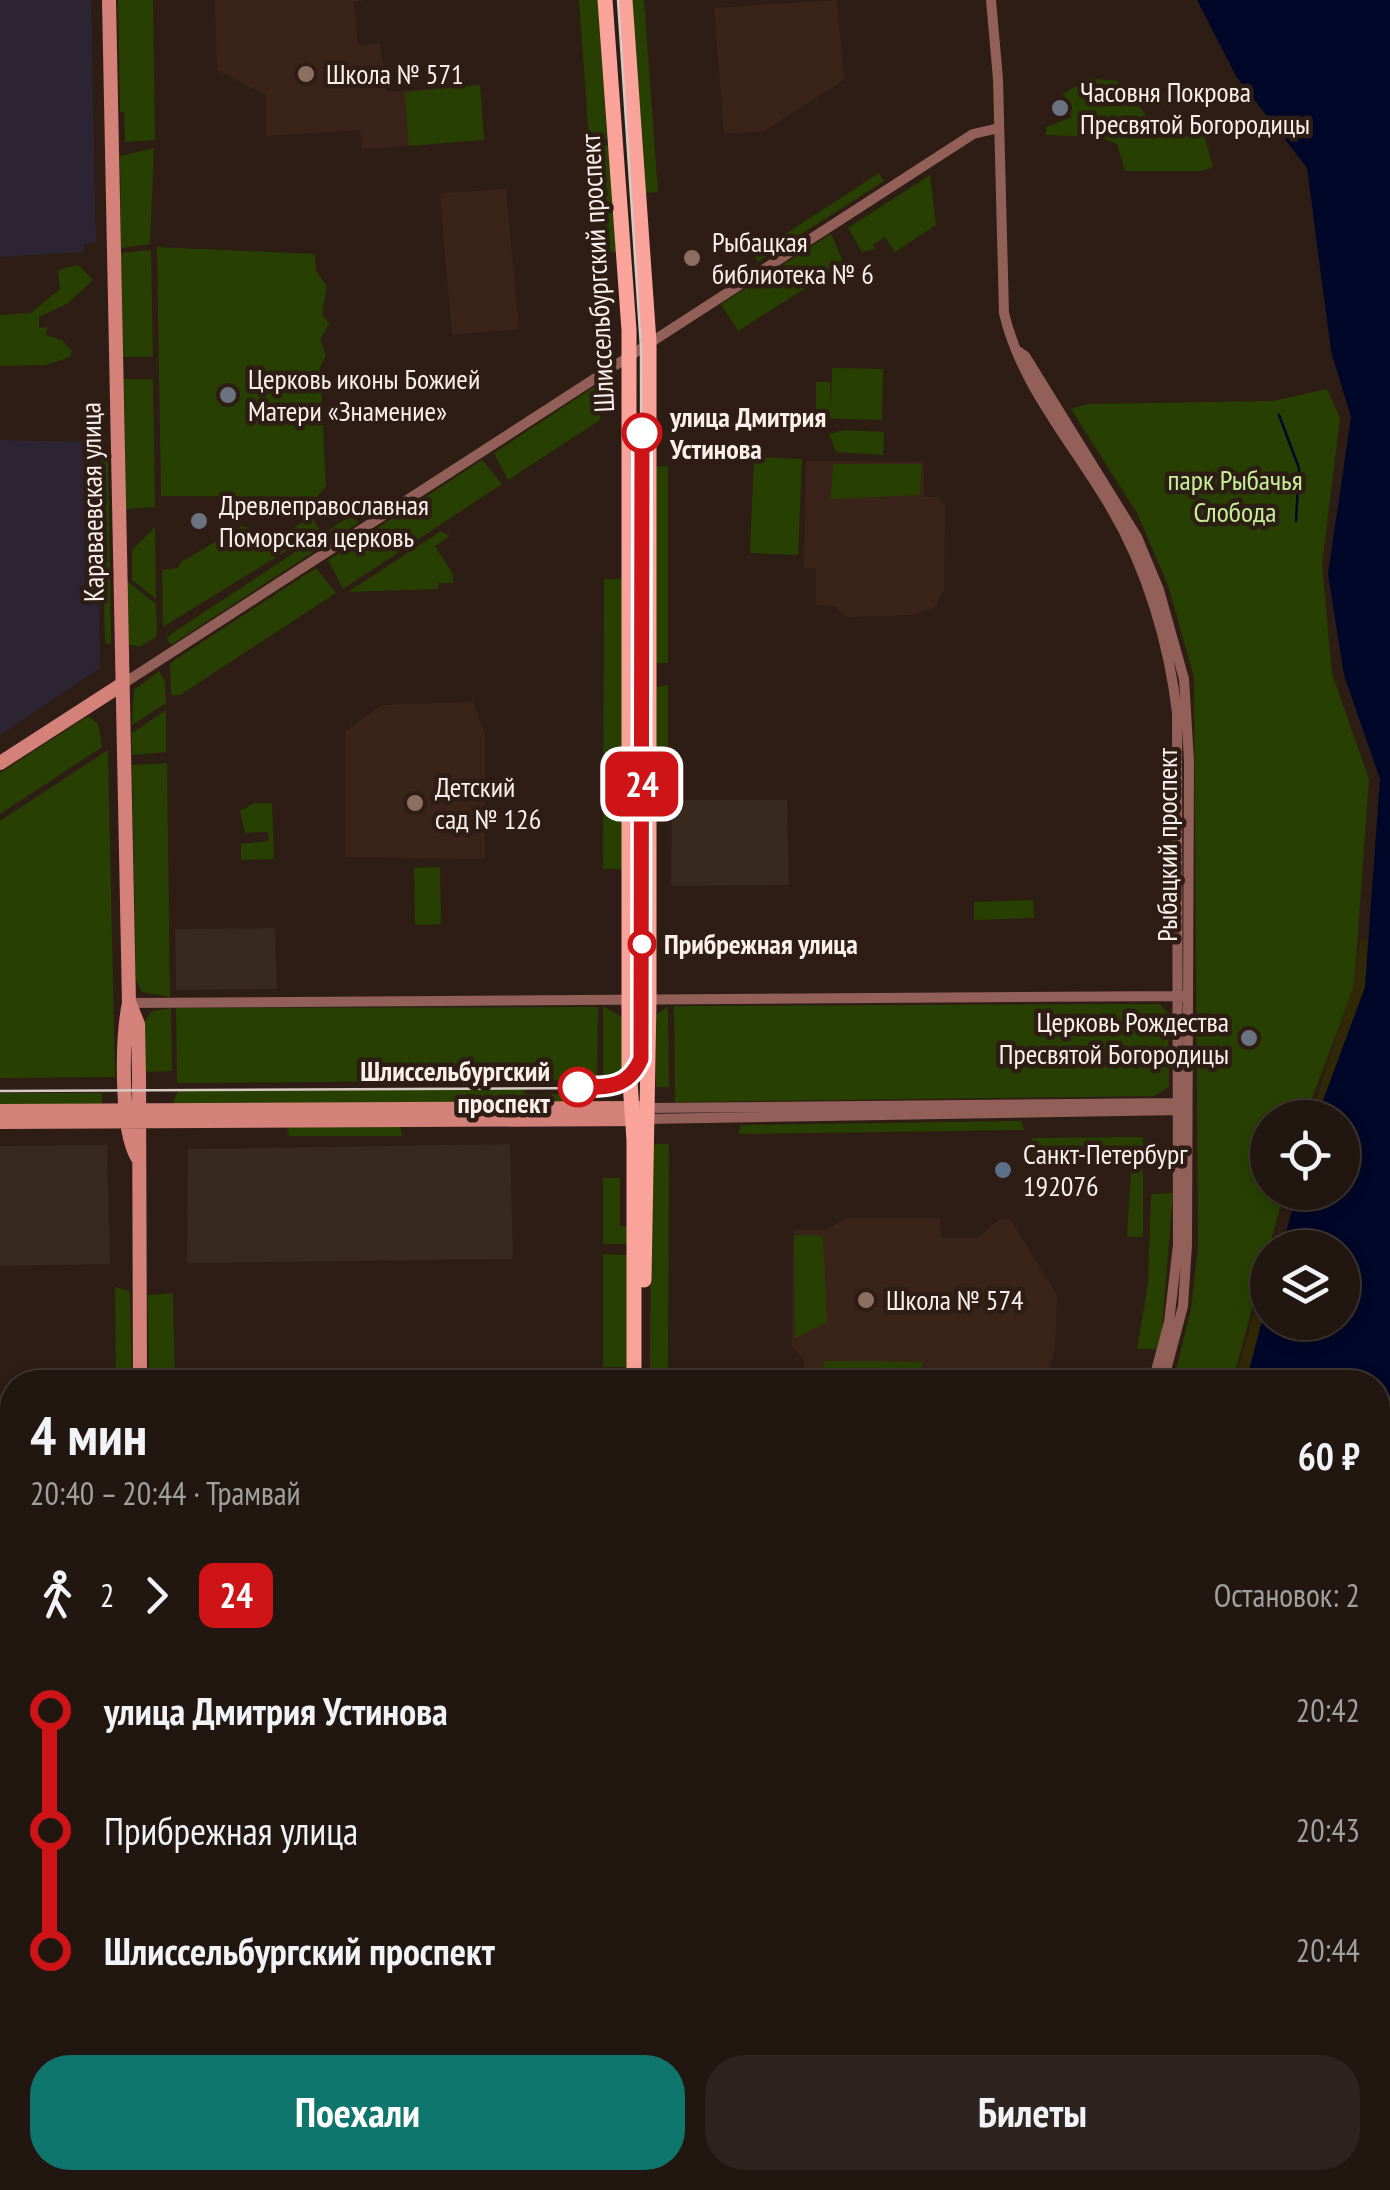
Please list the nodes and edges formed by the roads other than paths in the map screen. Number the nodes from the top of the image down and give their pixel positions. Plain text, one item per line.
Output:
1 (109, 0) edge
2 (605, 0) edge
3 (624, 0) edge
4 (991, 0) edge
5 (999, 128) junction
6 (648, 342) junction
7 (629, 354) junction
8 (121, 685) junction
9 (0, 763) edge
10 (1184, 996) junction
11 (629, 1001) junction
12 (649, 1001) junction
13 (129, 1003) junction
14 (1182, 1108) junction
15 (0, 1112) edge
16 (639, 1114) junction
17 (134, 1116) junction
18 (0, 1122) edge
19 (140, 1370) edge
20 (634, 1370) edge
21 (644, 1370) edge
22 (1156, 1370) edge
23 (1167, 1370) edge

1 - 8 street, Караваевская улица
2 - 7 main road, Шлиссельбургский проспект
3 - 6 main road, Шлиссельбургский проспект
4 - 5 street, Рыбацкий проспект
5 - 6 street
5 - 10 street, Рыбацкий проспект
6 - 7 street
6 - 12 main road, Шлиссельбургский проспект
7 - 8 street
7 - 11 main road, Шлиссельбургский проспект
8 - 9 street
8 - 13 street, Караваевская улица
10 - 12 street
10 - 14 street, Рыбацкий проспект
11 - 12 street
11 - 13 street
11 - 16 main road, Шлиссельбургский проспект
12 - 16 main road, Шлиссельбургский проспект
13 - 17 street, Караваевская улица
14 - 16 street
14 - 22 street, Рыбацкий проспект
14 - 23 street, Рыбацкий проспект
15 - 17 street
16 - 17 street
16 - 20 main road, Шлиссельбургский проспект
16 - 21 main road, Шлиссельбургский проспект
17 - 18 street
17 - 19 street, Караваевская улица

